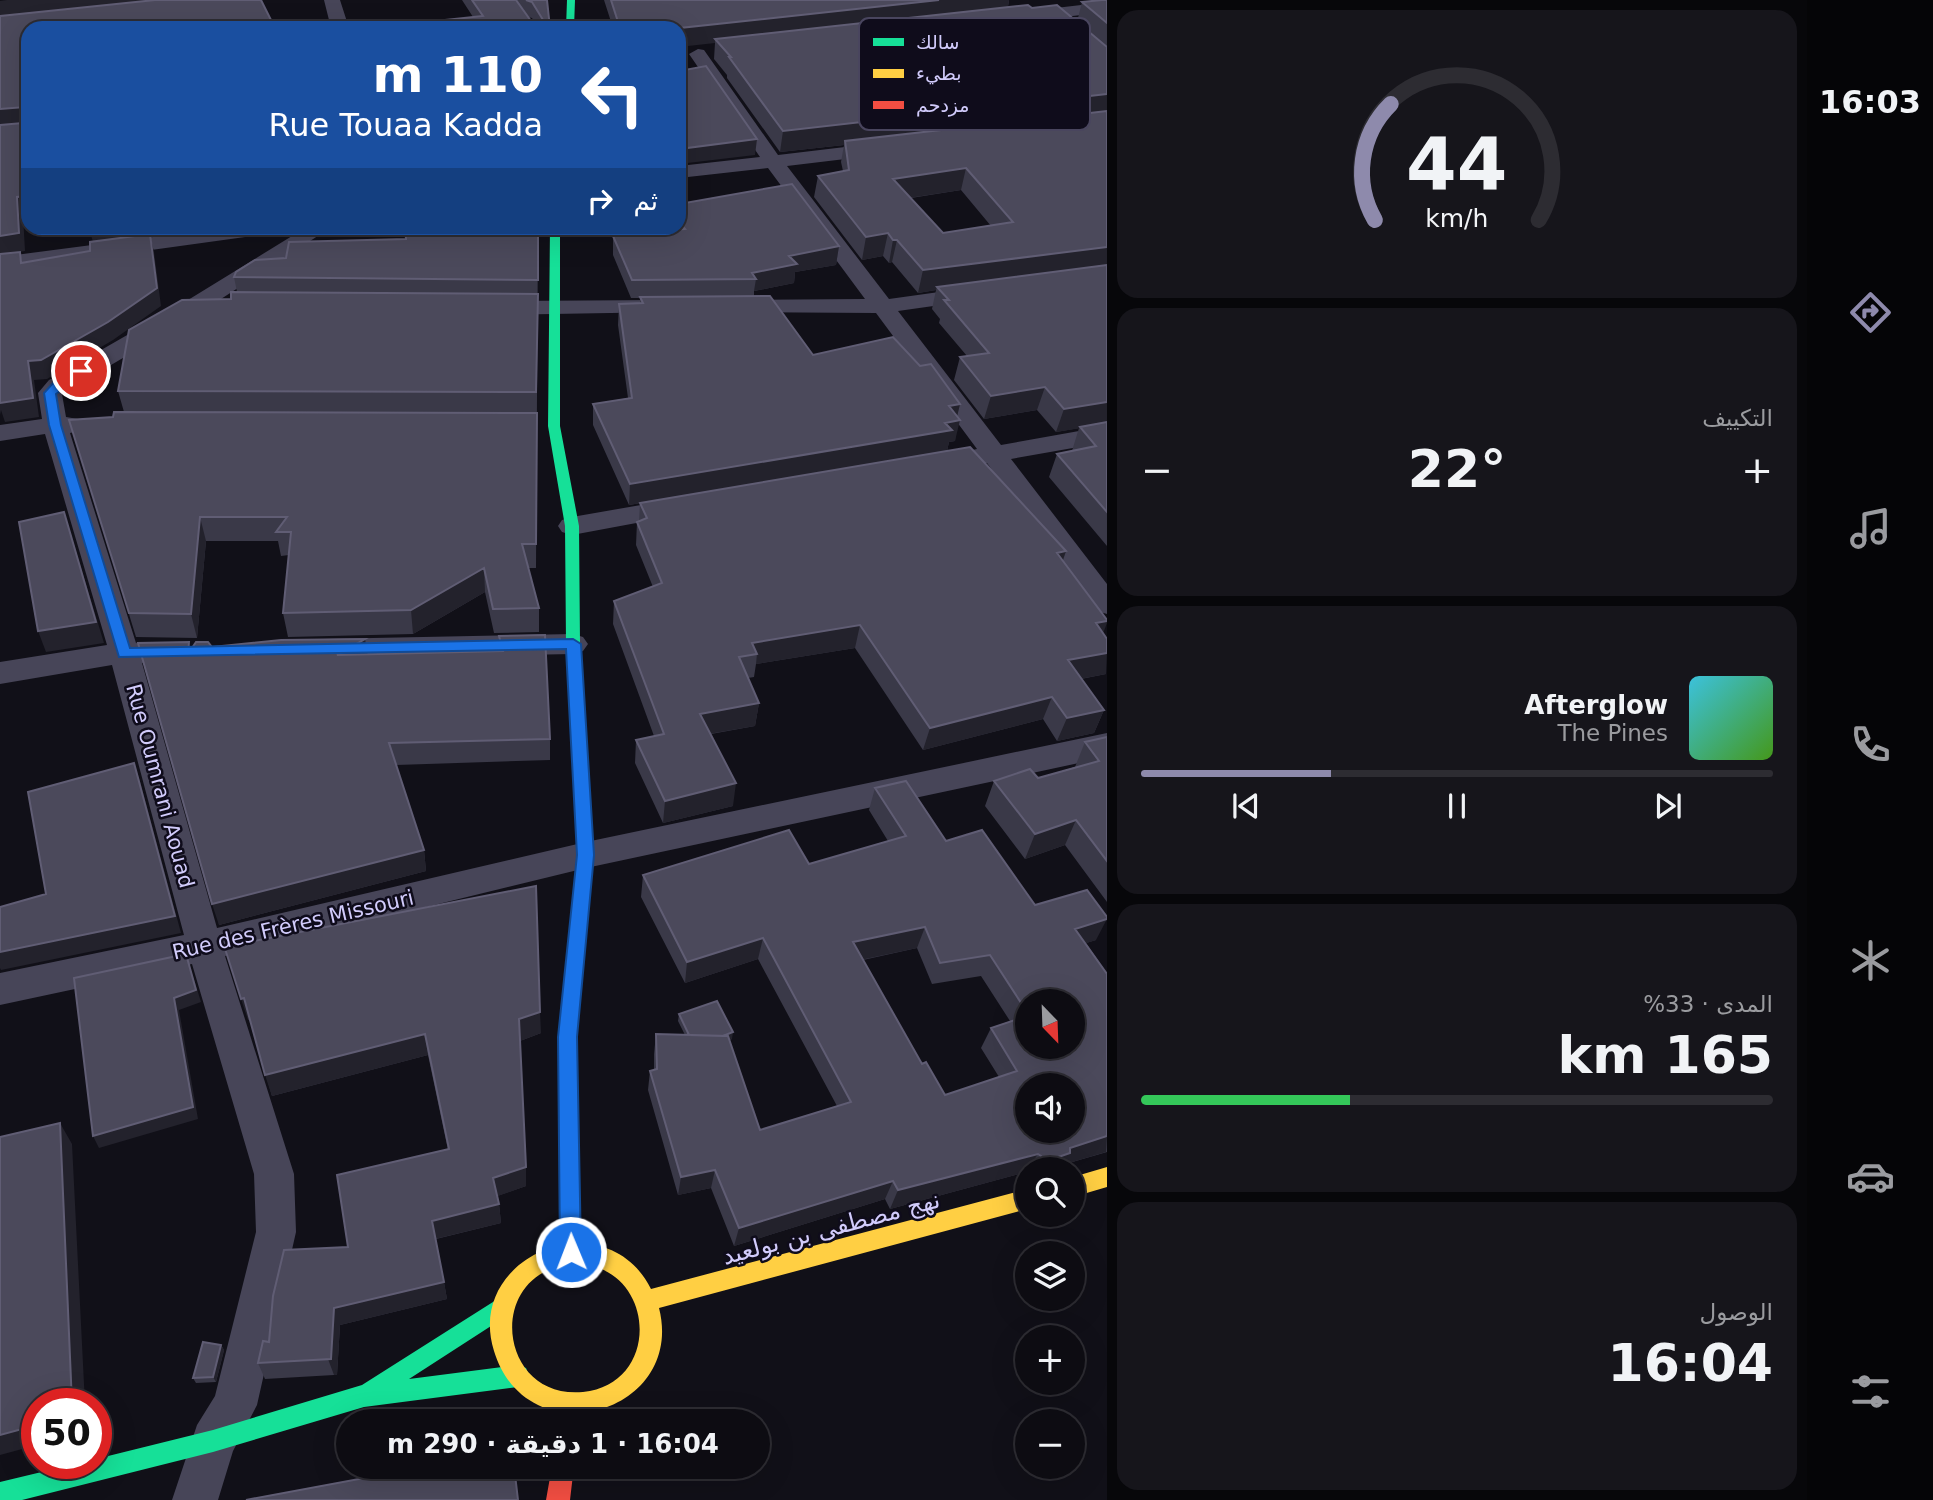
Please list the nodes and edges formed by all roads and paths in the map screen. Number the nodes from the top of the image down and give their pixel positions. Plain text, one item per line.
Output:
1 (332, 0) edge
2 (571, 0) edge
3 (1037, 0) edge
4 (1107, 8) edge
5 (1053, 13) junction
6 (1007, 18) edge
7 (1059, 18) edge
8 (338, 21) edge
9 (570, 21) edge
10 (696, 54) edge
11 (912, 145) edge
12 (774, 161) junction
13 (686, 171) edge
14 (214, 235) edge
15 (308, 235) edge
16 (555, 235) edge
17 (0, 264) edge
18 (1002, 290) edge
19 (197, 305) junction
20 (238, 305) edge
21 (884, 306) junction
22 (471, 307) edge
23 (677, 307) edge
24 (719, 307) edge
25 (554, 308) junction
26 (55, 425) junction
27 (97, 425) edge
28 (526, 425) edge
29 (554, 426) junction
30 (0, 433) edge
31 (1107, 434) edge
32 (995, 454) junction
33 (954, 461) edge
34 (708, 503) edge
35 (572, 526) junction
36 (1107, 604) edge
37 (573, 644) junction
38 (301, 650) edge
39 (179, 652) edge
40 (124, 653) junction
41 (0, 673) edge
42 (1107, 745) edge
43 (586, 855) junction
44 (204, 946) junction
45 (0, 989) edge
46 (1107, 1177) edge
47 (1085, 1183) edge
48 (1015, 1202) edge
49 (571, 1252) junction
50 (646, 1301) junction
51 (505, 1306) junction
52 (518, 1376) junction
53 (364, 1396) junction
54 (563, 1409) edge
55 (579, 1409) edge
56 (213, 1441) junction
57 (560, 1479) edge
58 (0, 1494) edge
59 (195, 1500) edge
60 (558, 1500) edge

1 - 8 street
2 - 9 main road
3 - 5 street
4 - 5 street
5 - 6 street
5 - 7 street
10 - 12 street
11 - 12 street
12 - 13 street
12 - 21 street
14 - 17 street
15 - 19 street, Rue Oumrani Aouad
16 - 25 main road
18 - 21 street
19 - 20 street
19 - 26 street, Rue Oumrani Aouad
21 - 24 street
21 - 32 street
22 - 25 street
23 - 25 street
25 - 29 main road
26 - 27 street
26 - 30 street
26 - 40 street, Rue Oumrani Aouad
28 - 29 street
29 - 35 main road
31 - 32 street
32 - 33 street
32 - 36 street
34 - 35 street
35 - 37 main road
37 - 38 street
37 - 43 main road
39 - 40 street
40 - 41 street
40 - 44 street, Rue Oumrani Aouad
42 - 43 street, Rue des Frères Missouri
43 - 44 street, Rue des Frères Missouri
43 - 49 main road
44 - 45 street, Rue des Frères Missouri
44 - 56 street, Rue Oumrani Aouad
46 - 47 main road
48 - 50 main road, نهج مصطفى بن بولعيد
49 - 50 main road
49 - 51 main road
50 - 55 main road
51 - 52 main road
51 - 53 main road
52 - 53 main road
52 - 54 main road
53 - 56 main road
56 - 58 main road
56 - 59 street, Rue Oumrani Aouad
57 - 60 main road

